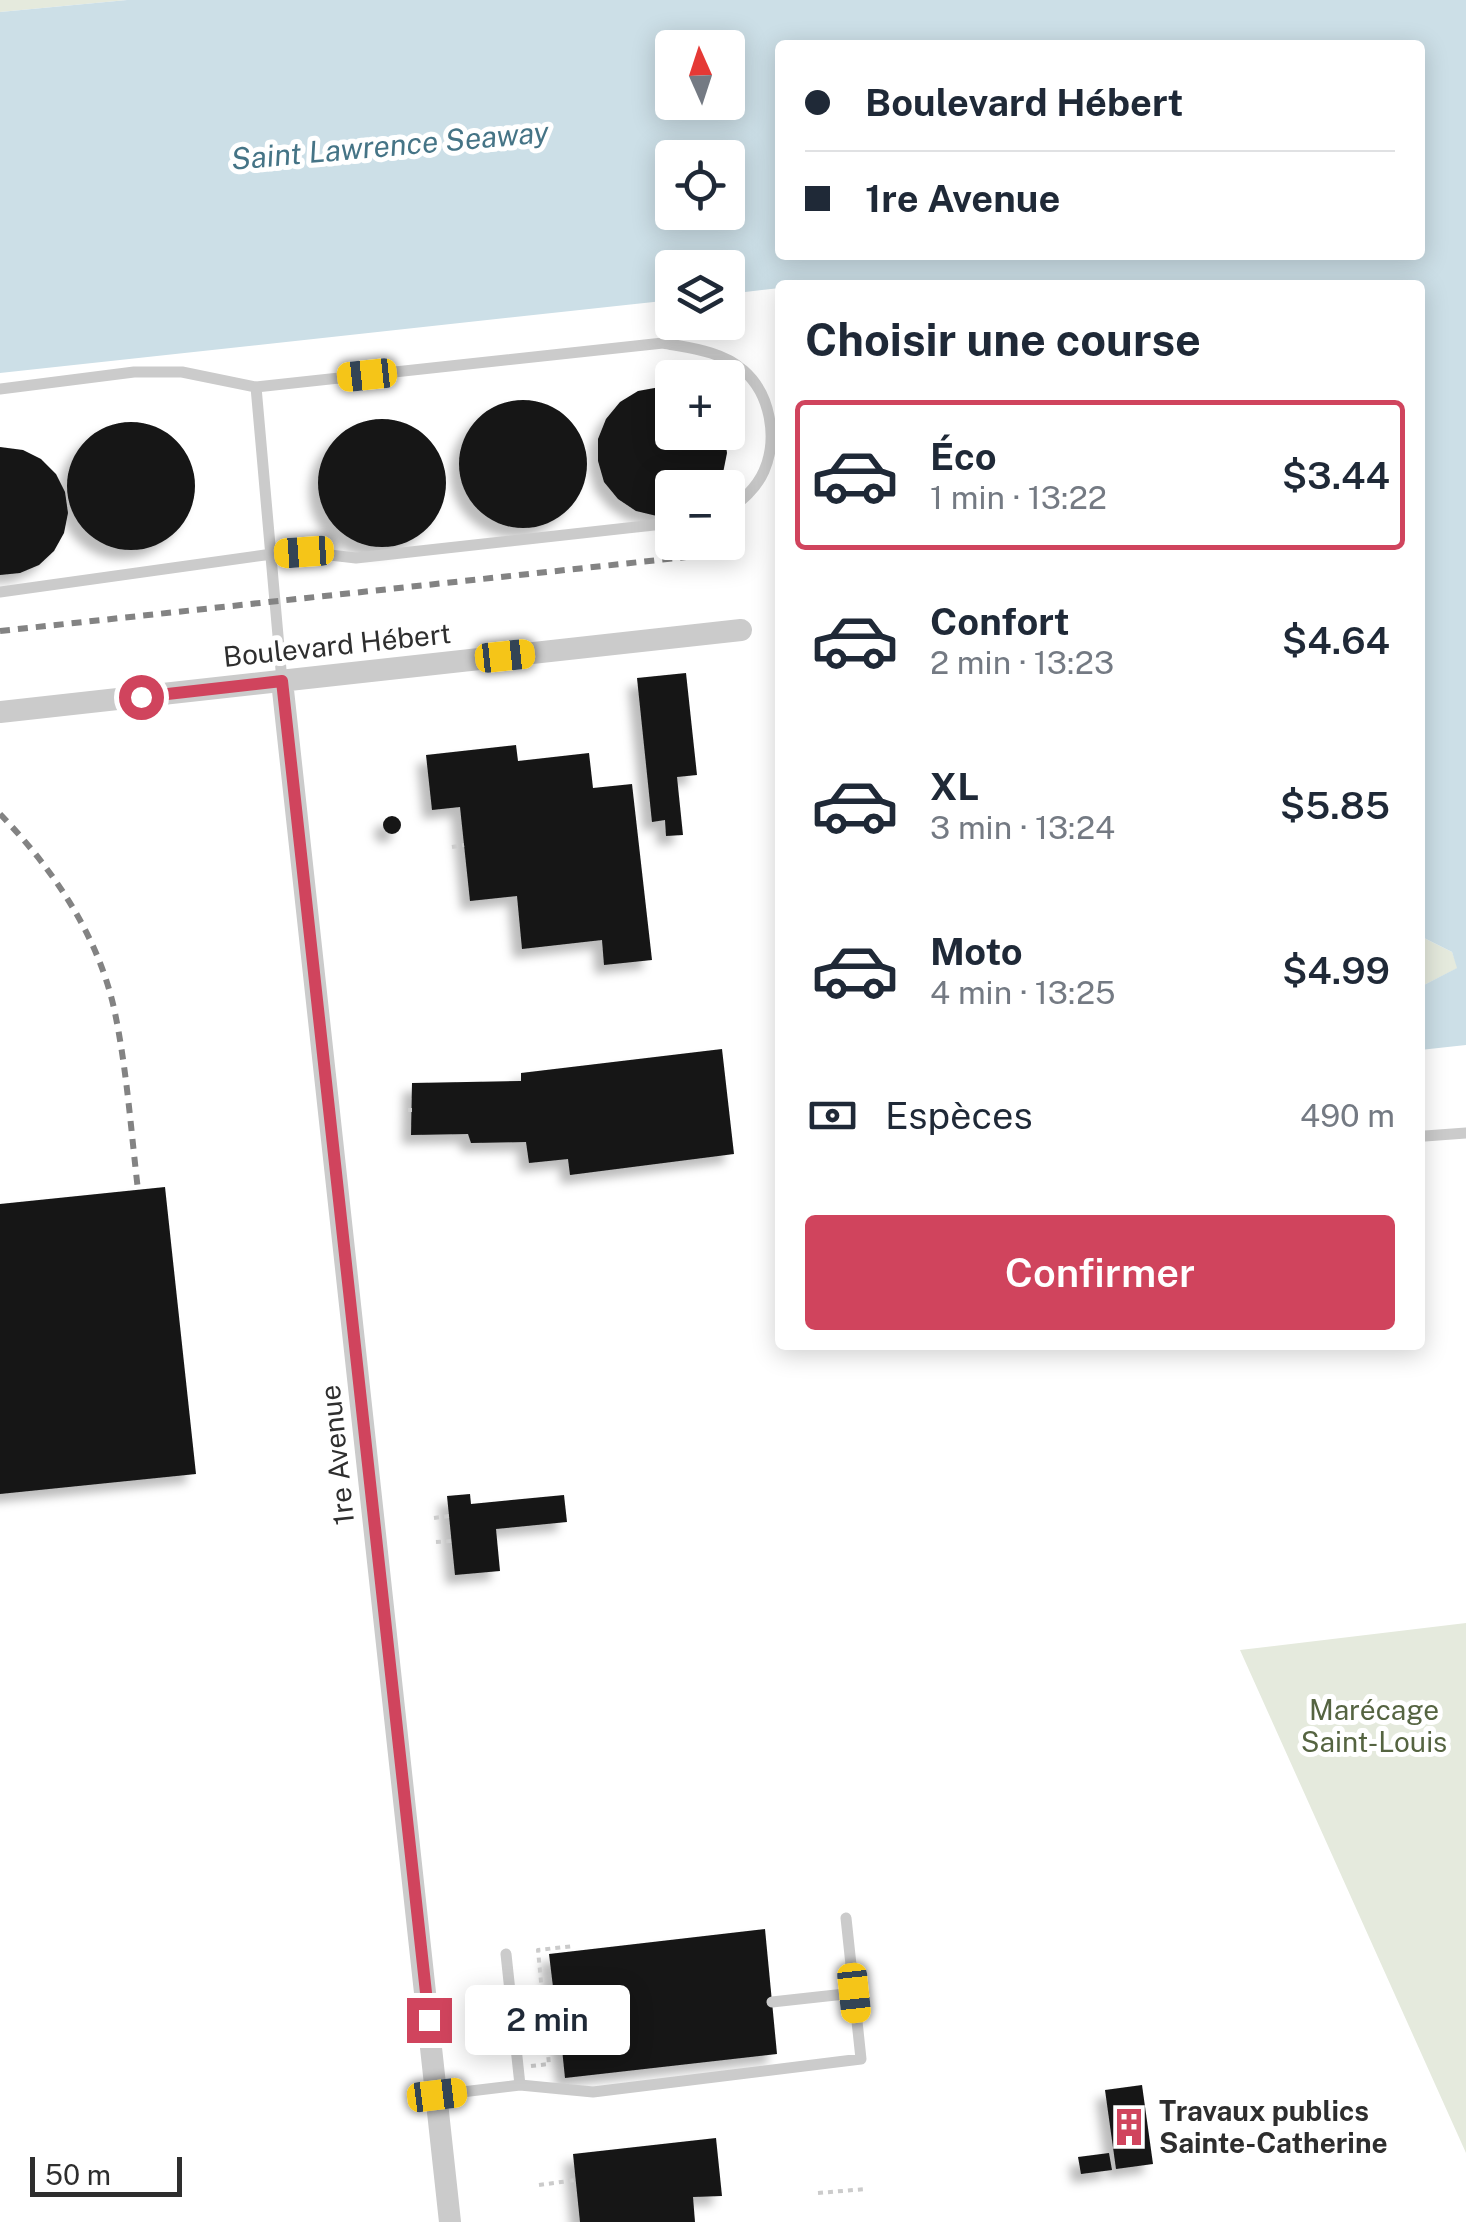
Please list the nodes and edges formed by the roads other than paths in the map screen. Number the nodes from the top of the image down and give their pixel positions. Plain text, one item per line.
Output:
1 (256, 387) junction
2 (0, 389) edge
3 (745, 498) edge
4 (655, 526) edge
5 (272, 554) junction
6 (0, 592) edge
7 (741, 630) dead end
8 (282, 681) junction
9 (0, 712) edge
10 (1466, 1133) edge
11 (1425, 1136) dead end
12 (846, 1918) dead end
13 (506, 1954) dead end
14 (854, 1993) junction
15 (772, 2002) dead end
16 (520, 2085) junction
17 (437, 2095) junction
18 (450, 2222) edge

1 - 2 lane
1 - 3 lane
1 - 5 lane
4 - 5 lane
5 - 6 lane
5 - 8 lane
7 - 8 street, Boulevard Hébert
8 - 9 street, Boulevard Hébert
8 - 17 street, 1re Avenue
10 - 11 lane
12 - 14 lane
13 - 16 lane
14 - 15 lane
14 - 16 lane
16 - 17 lane
17 - 18 street, 1re Avenue

